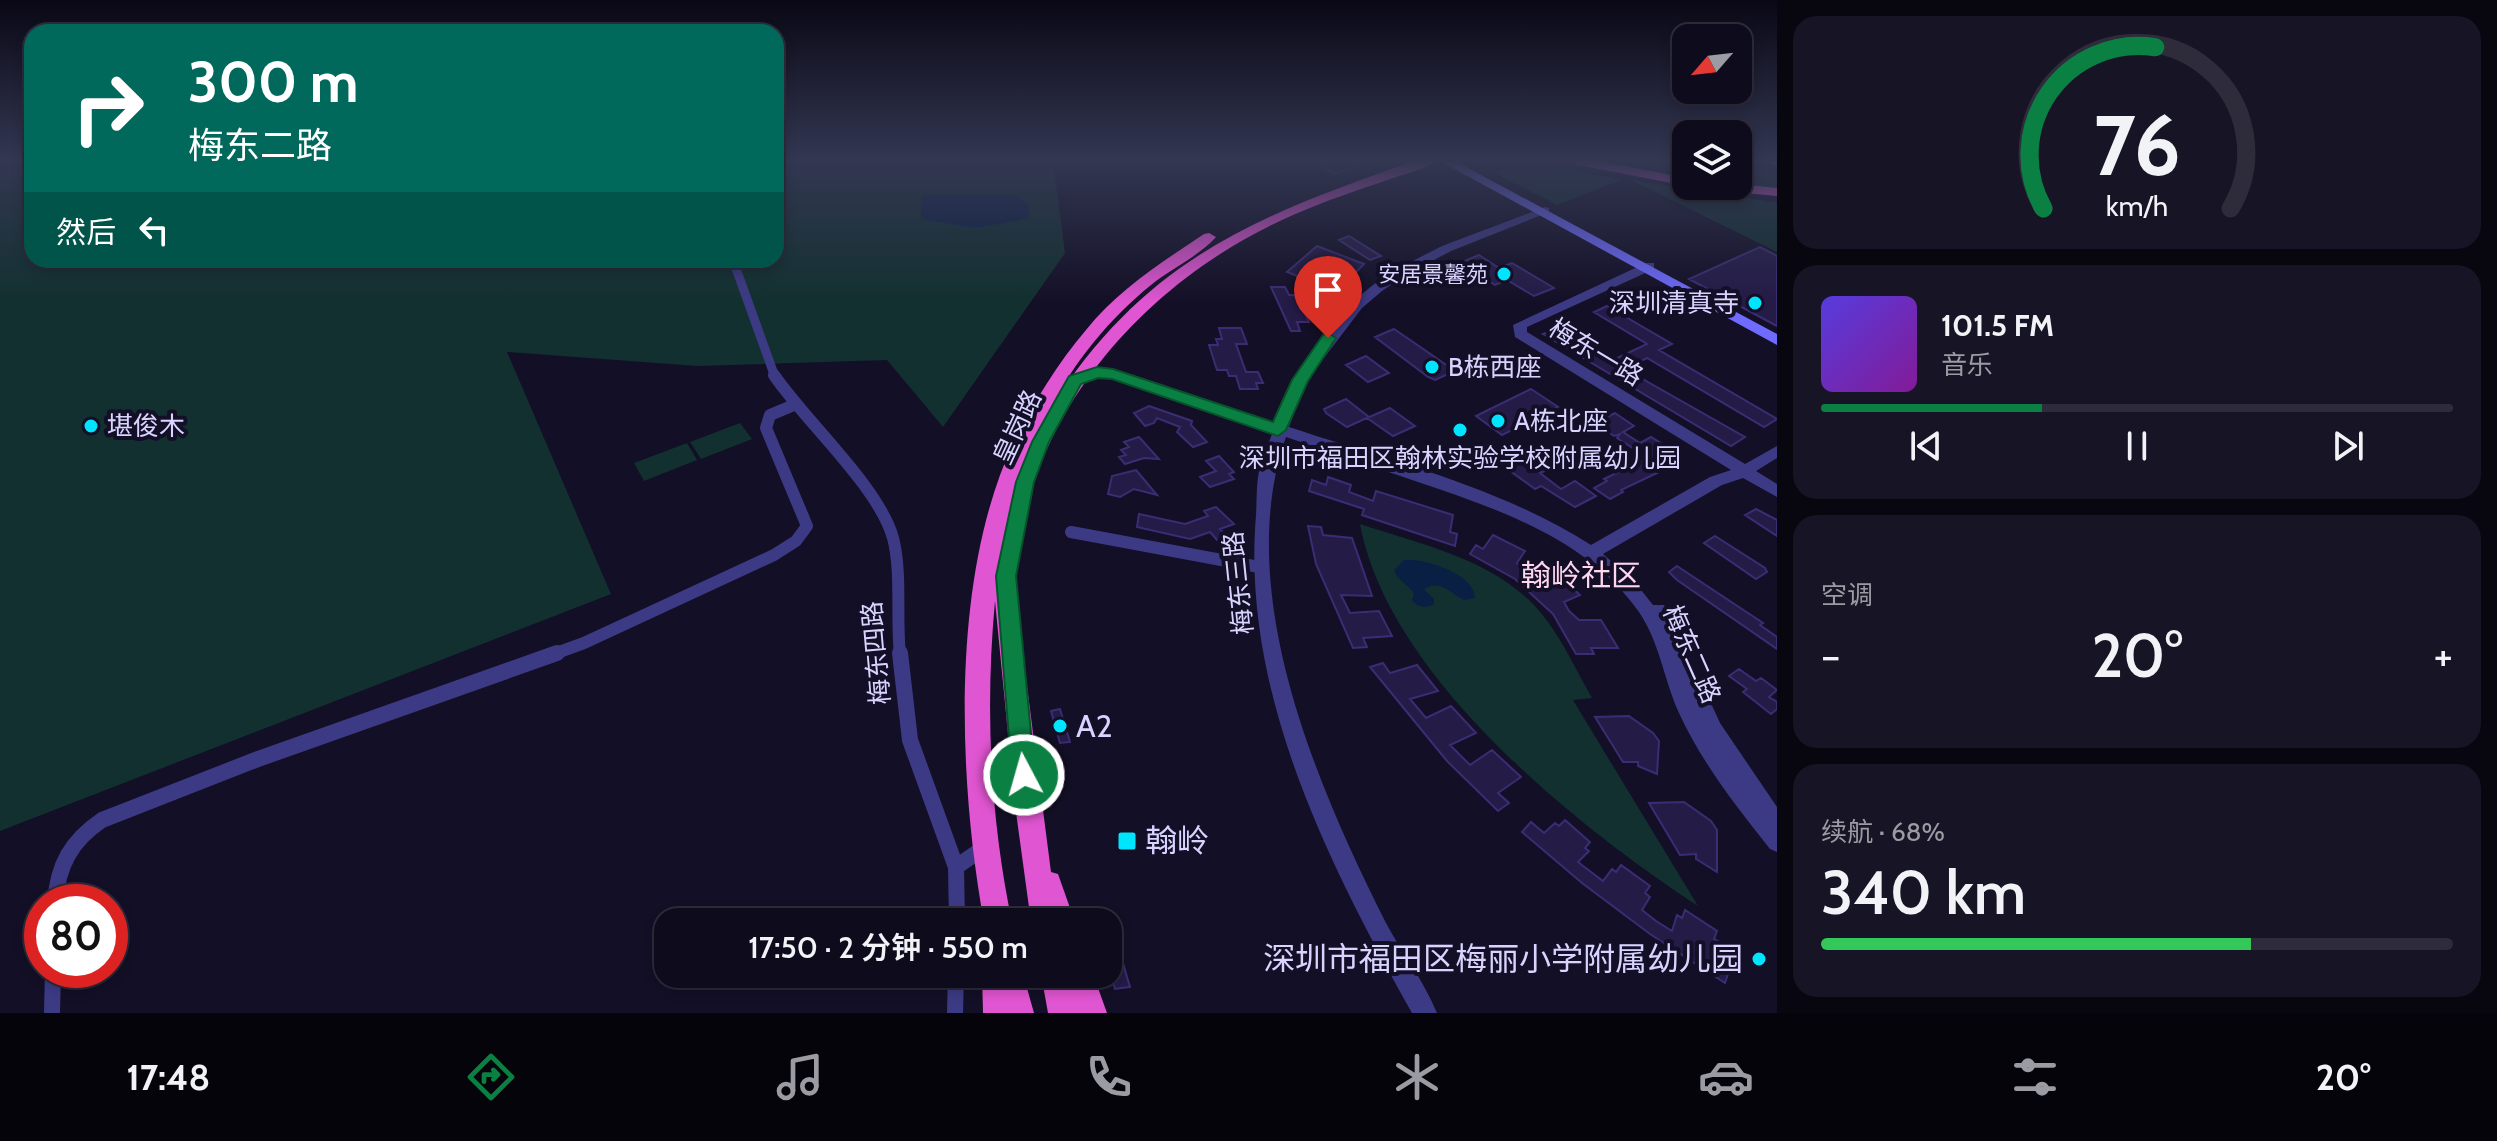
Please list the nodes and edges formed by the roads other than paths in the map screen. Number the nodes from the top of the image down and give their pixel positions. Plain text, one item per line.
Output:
1 (1270, 208) edge
2 (1297, 208) edge
3 (1537, 208) edge
4 (1537, 208) edge
5 (1542, 211) junction
6 (736, 268) edge
7 (1647, 268) junction
8 (1777, 334) edge
9 (1777, 340) edge
10 (1101, 345) junction
11 (1075, 380) junction
12 (794, 405) junction
13 (1279, 427) junction
14 (1777, 451) edge
15 (1745, 471) junction
16 (1777, 491) edge
17 (1071, 532) dead end
18 (1594, 551) junction
19 (1259, 567) junction
20 (1777, 823) edge
21 (1030, 834) junction
22 (1777, 842) edge
23 (985, 847) junction
24 (956, 867) junction
25 (57, 884) edge
26 (957, 908) edge
27 (994, 908) edge
28 (1043, 908) edge
29 (1056, 908) edge
30 (53, 988) edge
31 (956, 988) edge
32 (997, 988) edge
33 (1013, 988) edge
34 (1058, 988) edge
35 (1084, 988) edge
36 (52, 1013) edge
37 (955, 1013) edge
38 (998, 1013) edge
39 (1019, 1013) edge
40 (1063, 1013) edge
41 (1092, 1013) edge
42 (1425, 1013) edge

1 - 23 highway, 皇岗路
2 - 10 highway, 皇岗路
3 - 5 main road
4 - 5 main road
5 - 7 main road
5 - 13 street, 梅东三路
6 - 12 street, 梅东四路
7 - 8 main road
7 - 9 main road
7 - 15 street, 梅东一路
10 - 11 highway, 皇岗路
10 - 13 street, 梅东二路
11 - 13 street, 梅东二路
11 - 21 highway, 皇岗路
12 - 24 street, 梅东四路
12 - 25 street
13 - 18 street, 梅东二路
13 - 19 street, 梅东三路
14 - 15 street
15 - 16 street, 梅东一路
15 - 18 street
17 - 19 street
18 - 20 street, 梅东二路
18 - 22 street, 梅东二路
19 - 42 street, 梅东三路
21 - 28 highway, 皇岗路
21 - 29 highway
23 - 24 street
23 - 27 highway, 皇岗路
24 - 26 street, 梅东四路
30 - 36 street
31 - 37 street
32 - 38 highway
33 - 39 highway
34 - 40 highway
35 - 41 highway

